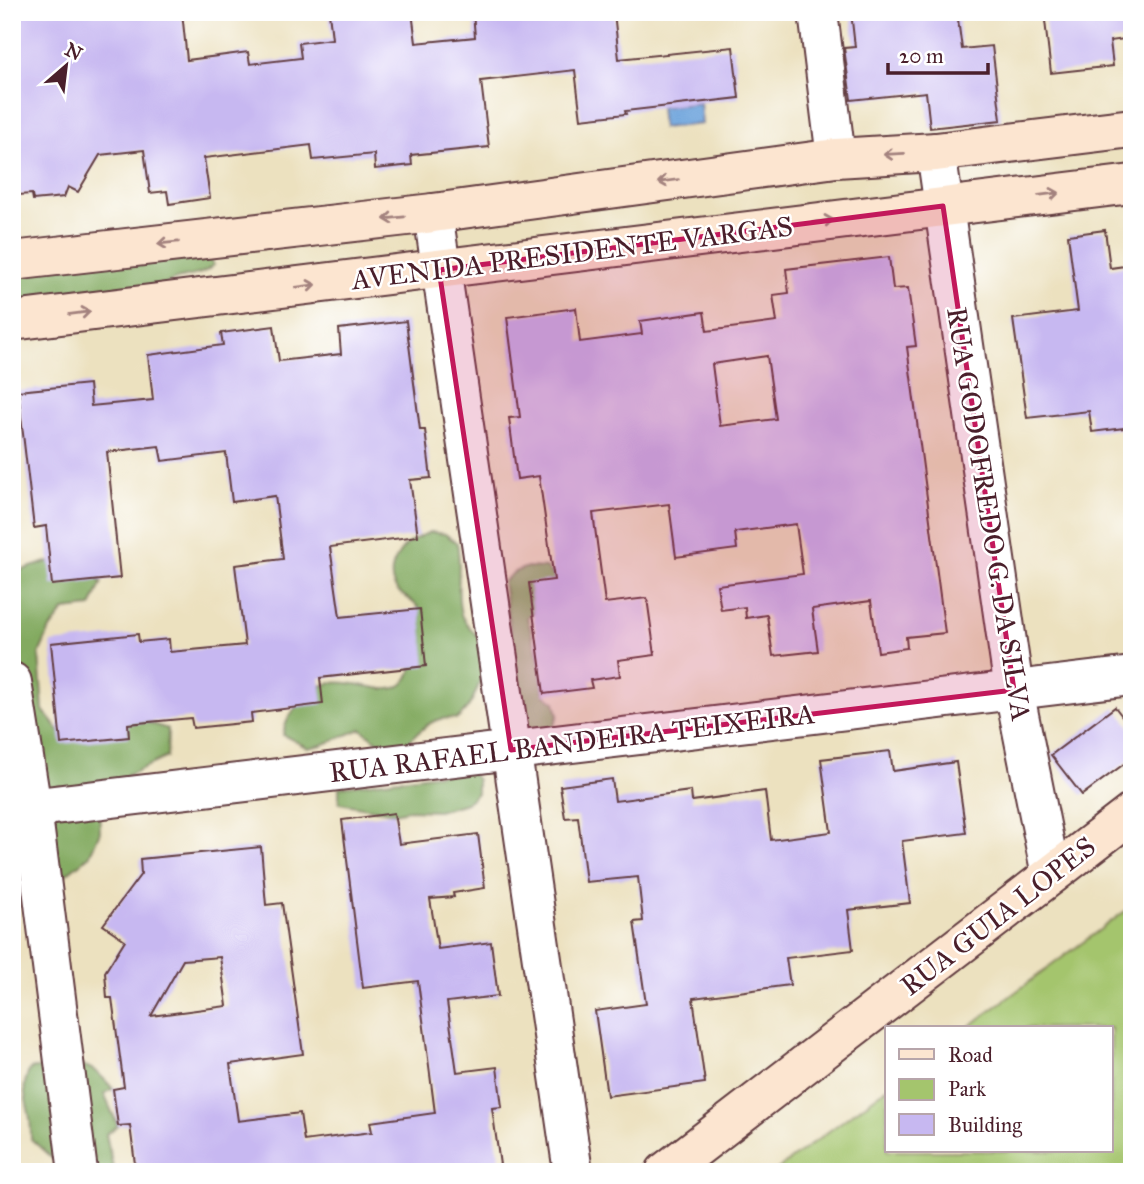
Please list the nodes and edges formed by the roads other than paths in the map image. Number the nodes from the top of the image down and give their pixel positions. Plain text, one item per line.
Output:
1 (818, 12) edge
2 (1132, 128) edge
3 (936, 152) junction
4 (836, 158) junction
5 (1132, 184) edge
6 (943, 206) junction
7 (433, 213) junction
8 (12, 261) edge
9 (439, 270) junction
10 (12, 321) edge
11 (1132, 676) edge
12 (12, 682) edge
13 (1014, 690) junction
14 (511, 750) junction
15 (22, 809) edge
16 (1132, 813) edge
17 (1051, 875) junction
18 (78, 1172) edge
19 (573, 1172) edge
20 (665, 1172) edge

1 - 4 street
2 - 3 main road, AVENIDA PRESIDENTE VARGAS
3 -> 4 main road, AVENIDA PRESIDENTE VARGAS
3 - 6 street, RUA GODOFREDO G. DA SILVA
4 -> 7 main road, AVENIDA PRESIDENTE VARGAS
6 -> 5 main road, AVENIDA PRESIDENTE VARGAS
9 -> 6 main road, AVENIDA PRESIDENTE VARGAS
6 - 13 street, RUA GODOFREDO G. DA SILVA
7 -> 8 main road, AVENIDA PRESIDENTE VARGAS
7 - 9 street
10 -> 9 main road, AVENIDA PRESIDENTE VARGAS
9 - 14 street
11 - 13 street, RUA RAFAEL BANDEIRA TEIXEIRA
12 - 15 street
13 - 14 street, RUA RAFAEL BANDEIRA TEIXEIRA
13 - 17 street, RUA GODOFREDO G. DA SILVA
14 - 15 street, RUA RAFAEL BANDEIRA TEIXEIRA
14 - 19 street
15 - 18 street
16 - 17 main road, RUA GUIA LOPES
17 - 20 main road, RUA GUIA LOPES

